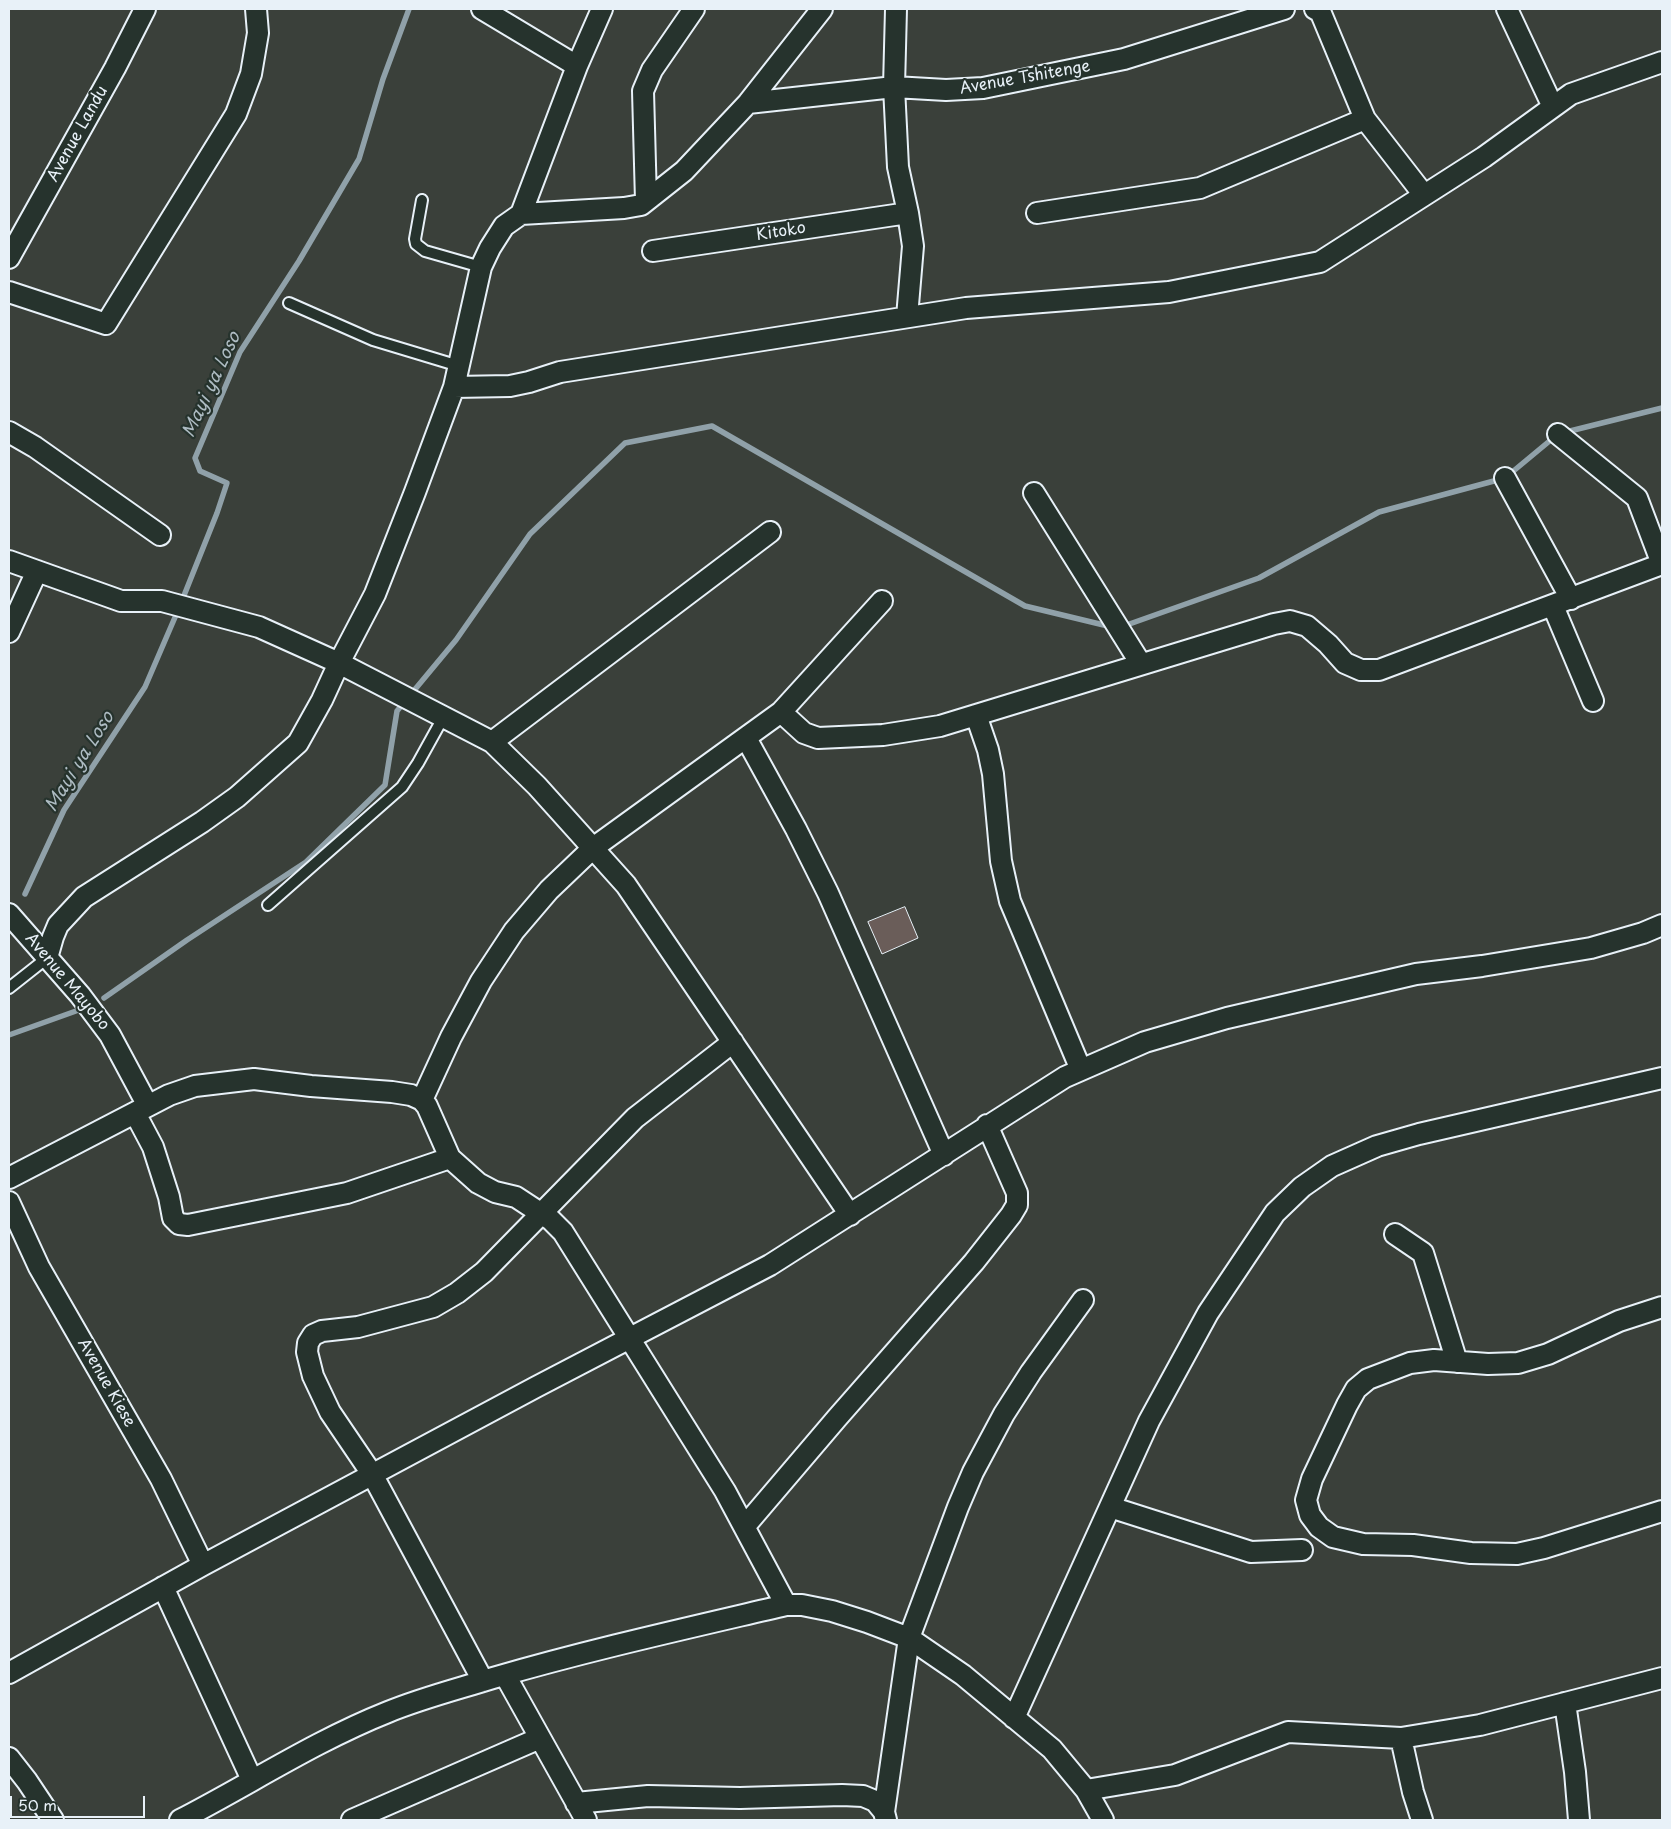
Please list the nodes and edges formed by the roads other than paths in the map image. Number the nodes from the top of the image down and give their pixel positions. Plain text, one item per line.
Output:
1 (145, 9) edge
2 (256, 9) edge
3 (482, 9) edge
4 (602, 9) edge
5 (694, 9) edge
6 (822, 9) edge
7 (896, 9) edge
8 (1507, 9) edge
9 (1318, 10) edge
10 (1272, 11) edge
11 (1662, 62) edge
12 (577, 66) junction
13 (894, 87) junction
14 (748, 103) junction
15 (1553, 107) junction
16 (1365, 119) junction
17 (1424, 195) junction
18 (422, 200) dead end
19 (646, 201) junction
20 (908, 213) junction
21 (1037, 213) dead end
22 (521, 214) junction
23 (653, 251) dead end
24 (9, 258) edge
25 (481, 267) junction
26 (9, 292) edge
27 (289, 303) dead end
28 (907, 317) junction
29 (459, 366) junction
30 (454, 387) junction
31 (9, 432) edge
32 (1558, 434) dead end
33 (1505, 478) dead end
34 (1034, 493) dead end
35 (770, 532) dead end
36 (160, 534) dead end
37 (9, 561) edge
38 (1662, 564) edge
39 (37, 571) junction
40 (882, 602) dead end
41 (1562, 602) junction
42 (9, 632) edge
43 (339, 663) junction
44 (1141, 664) junction
45 (1593, 701) dead end
46 (781, 712) junction
47 (976, 715) junction
48 (444, 716) junction
49 (746, 738) junction
50 (492, 742) junction
51 (593, 848) junction
52 (268, 906) dead end
53 (9, 914) edge
54 (1662, 925) edge
55 (47, 958) junction
56 (9, 988) edge
57 (733, 1042) junction
58 (1081, 1070) junction
59 (1662, 1078) edge
60 (422, 1100) junction
61 (141, 1110) junction
62 (988, 1125) junction
63 (944, 1155) junction
64 (450, 1158) junction
65 (9, 1178) edge
66 (9, 1202) edge
67 (540, 1212) junction
68 (850, 1216) junction
69 (1396, 1234) dead end
70 (1082, 1300) dead end
71 (1662, 1307) edge
72 (629, 1339) junction
73 (1457, 1362) junction
74 (372, 1474) junction
75 (1110, 1507) junction
76 (1662, 1510) edge
77 (745, 1526) junction
78 (1302, 1550) dead end
79 (203, 1565) junction
80 (163, 1587) junction
81 (786, 1605) junction
82 (909, 1638) junction
83 (9, 1674) edge
84 (504, 1675) junction
85 (1662, 1678) edge
86 (483, 1681) junction
87 (1564, 1703) junction
88 (1014, 1718) junction
89 (540, 1738) junction
90 (1401, 1738) junction
91 (9, 1758) edge
92 (252, 1780) junction
93 (1086, 1790) junction
94 (581, 1812) edge
95 (885, 1816) edge
96 (53, 1820) edge
97 (180, 1820) edge
98 (352, 1820) edge
99 (1103, 1820) edge
100 (1422, 1820) edge
101 (1580, 1820) edge

1 - 24 street, Avenue Landu
2 - 26 street
3 - 12 street
4 - 12 street
5 - 19 street
6 - 14 street
7 - 13 street
8 - 15 street
9 - 16 street
10 - 13 street, Avenue Tshitenge
11 - 15 street
12 - 22 street
13 - 14 street, Avenue Tshitenge
13 - 20 street
14 - 19 street
15 - 17 street
16 - 17 street
16 - 21 street
17 - 28 street
18 - 25 lane
19 - 22 street
20 - 23 street, Kitoko
20 - 28 street
22 - 25 street
25 - 29 street
27 - 29 lane
28 - 30 street
29 - 30 street
30 - 43 street
31 - 36 street
32 - 38 street
33 - 41 street
34 - 44 street
35 - 50 street
37 - 39 street
38 - 41 street
39 - 42 street
39 - 43 street
40 - 46 street
41 - 44 street
41 - 45 street
43 - 48 street
43 - 55 street
44 - 47 street
46 - 47 street
46 - 49 street
47 - 58 street
48 - 50 street
48 - 52 lane
49 - 51 street
49 - 63 street
50 - 51 street
51 - 57 street
51 - 60 street
53 - 55 street, Avenue Mayobo
54 - 58 street
55 - 56 lane
55 - 61 street, Avenue Mayobo
57 - 67 street
57 - 68 street
58 - 62 street
59 - 75 street
60 - 61 street
60 - 64 street
61 - 64 street, Avenue Mayobo
61 - 65 street
62 - 63 street
62 - 77 street
63 - 68 street
64 - 67 street
66 - 79 street, Avenue Kiese
67 - 72 street
67 - 74 street
68 - 72 street
69 - 73 street
70 - 82 street
71 - 73 street
72 - 74 street
72 - 77 street
73 - 76 street
74 - 79 street
74 - 86 street
75 - 78 street
75 - 88 street
77 - 81 street
79 - 80 street
80 - 83 street
80 - 92 street
81 - 82 street
81 - 84 street
82 - 88 street
82 - 95 street
84 - 86 street
84 - 89 street
85 - 87 street
86 - 92 street
87 - 90 street
87 - 101 street
88 - 93 street
89 - 94 street
89 - 98 street
90 - 93 street
90 - 100 street
91 - 96 street
92 - 97 street
93 - 99 street
94 - 95 street

